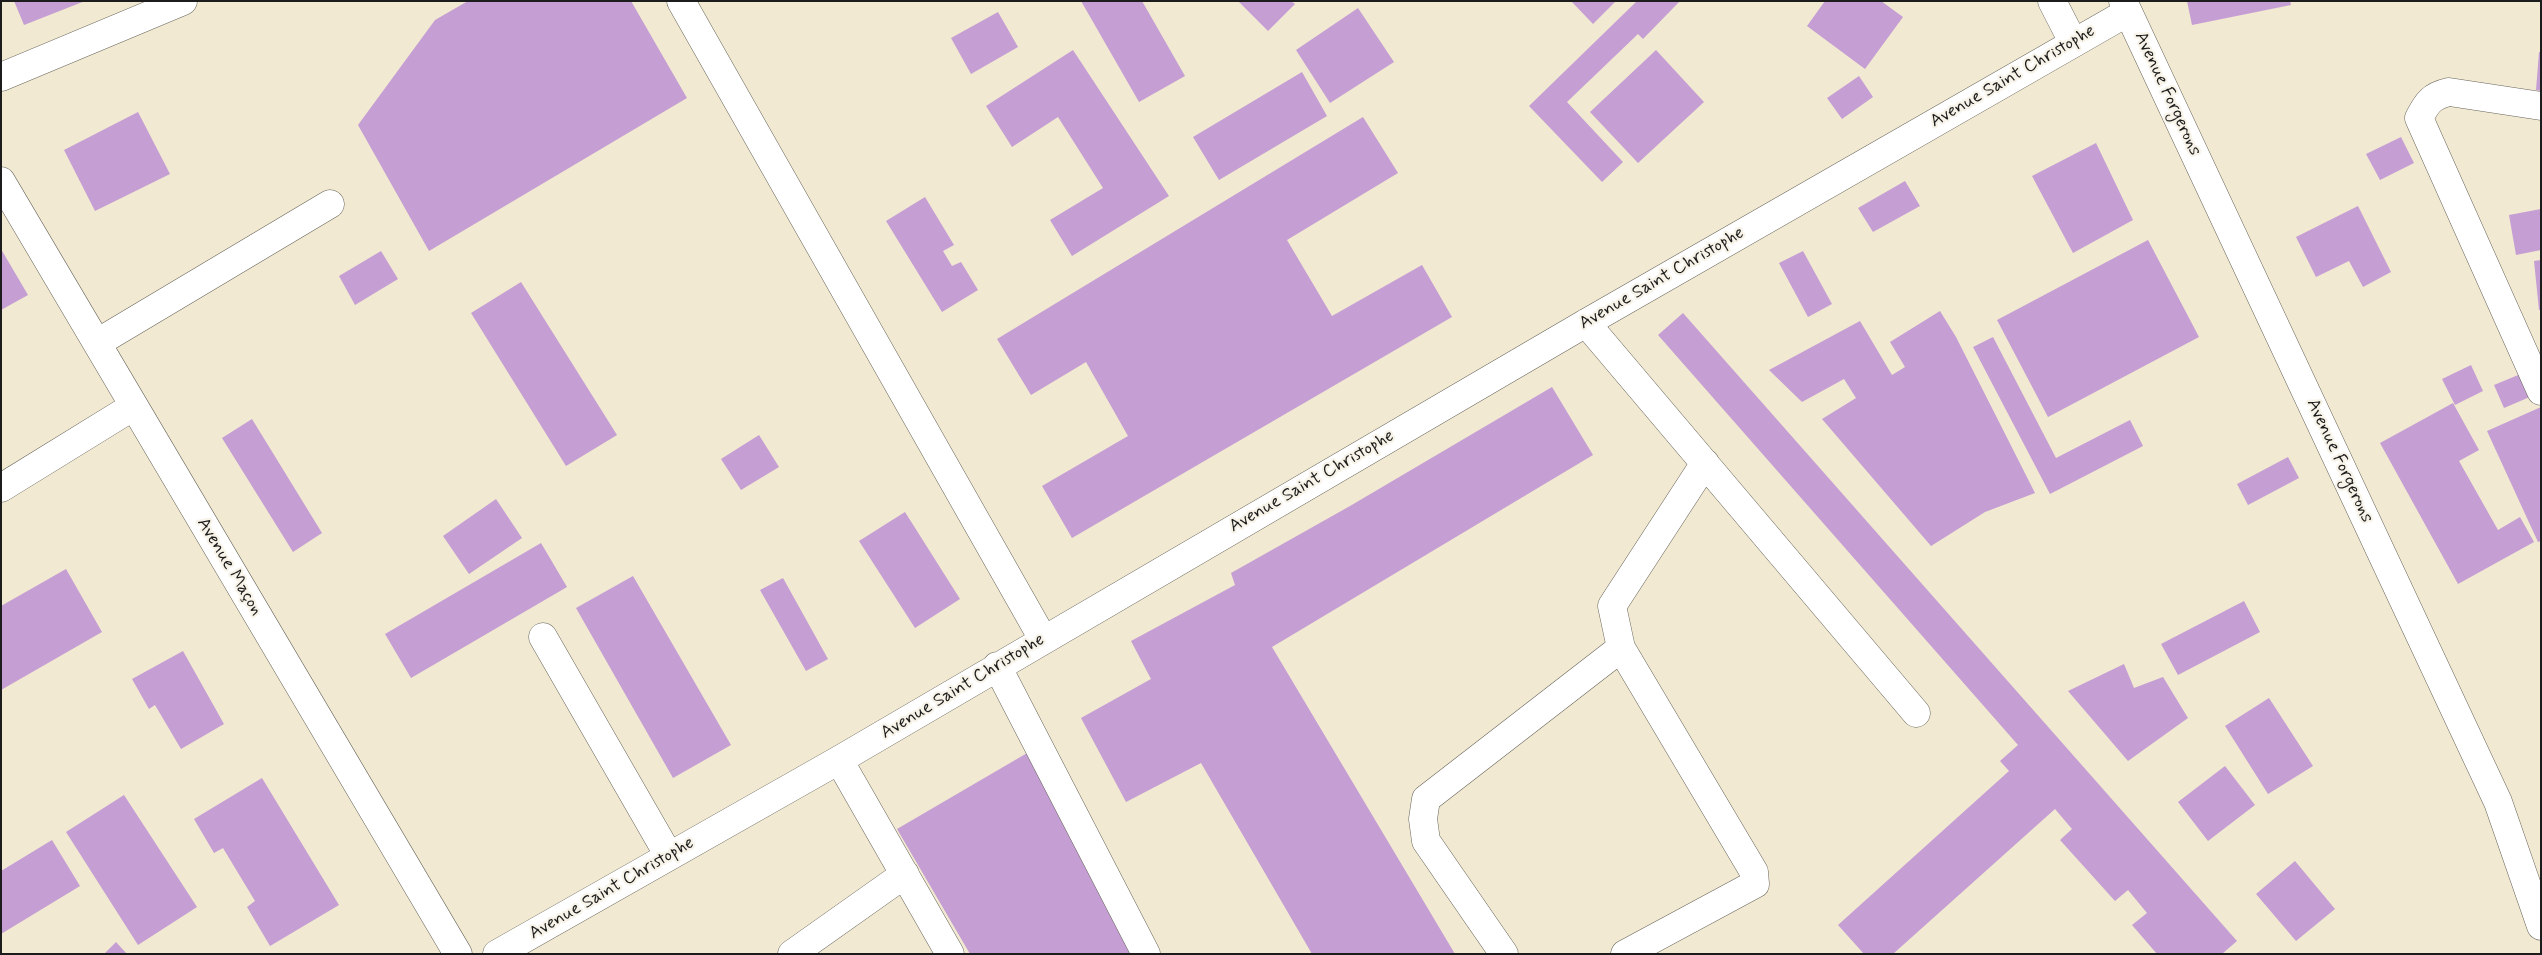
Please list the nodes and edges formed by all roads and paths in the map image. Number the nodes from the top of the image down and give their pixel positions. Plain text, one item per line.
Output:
1 (183, 1) edge
2 (681, 1) edge
3 (2052, 1) edge
4 (2126, 7) edge
5 (2073, 42) junction
6 (1, 77) edge
7 (2541, 106) edge
8 (1, 181) edge
9 (330, 204) dead end
10 (1586, 323) junction
11 (97, 343) junction
12 (2541, 391) edge
13 (134, 406) junction
14 (1705, 463) junction
15 (1, 488) edge
16 (543, 637) dead end
17 (1042, 639) junction
18 (1621, 648) junction
19 (997, 666) junction
20 (1916, 713) dead end
21 (839, 760) junction
22 (669, 856) junction
23 (905, 874) junction
24 (2541, 926) edge
25 (458, 954) edge
26 (497, 954) edge
27 (792, 954) edge
28 (950, 954) edge
29 (1146, 954) edge
30 (1504, 954) edge
31 (1626, 954) edge

1 - 6 street
2 - 17 street
3 - 5 street
4 - 5 street, Avenue Saint Christophe
4 - 24 street, Avenue Forgerons
5 - 10 street, Avenue Saint Christophe
7 - 12 street
8 - 11 street, Avenue Maçon
9 - 11 street
10 - 14 street
10 - 17 street, Avenue Saint Christophe
11 - 13 street, Avenue Maçon
13 - 15 street
13 - 25 street, Avenue Maçon
14 - 18 street
14 - 20 street
16 - 22 street
17 - 19 street, Avenue Saint Christophe
18 - 30 street
18 - 31 street
19 - 21 street, Avenue Saint Christophe
19 - 29 street
21 - 22 street, Avenue Saint Christophe
21 - 23 street
22 - 26 street, Avenue Saint Christophe
23 - 27 street
23 - 28 street

